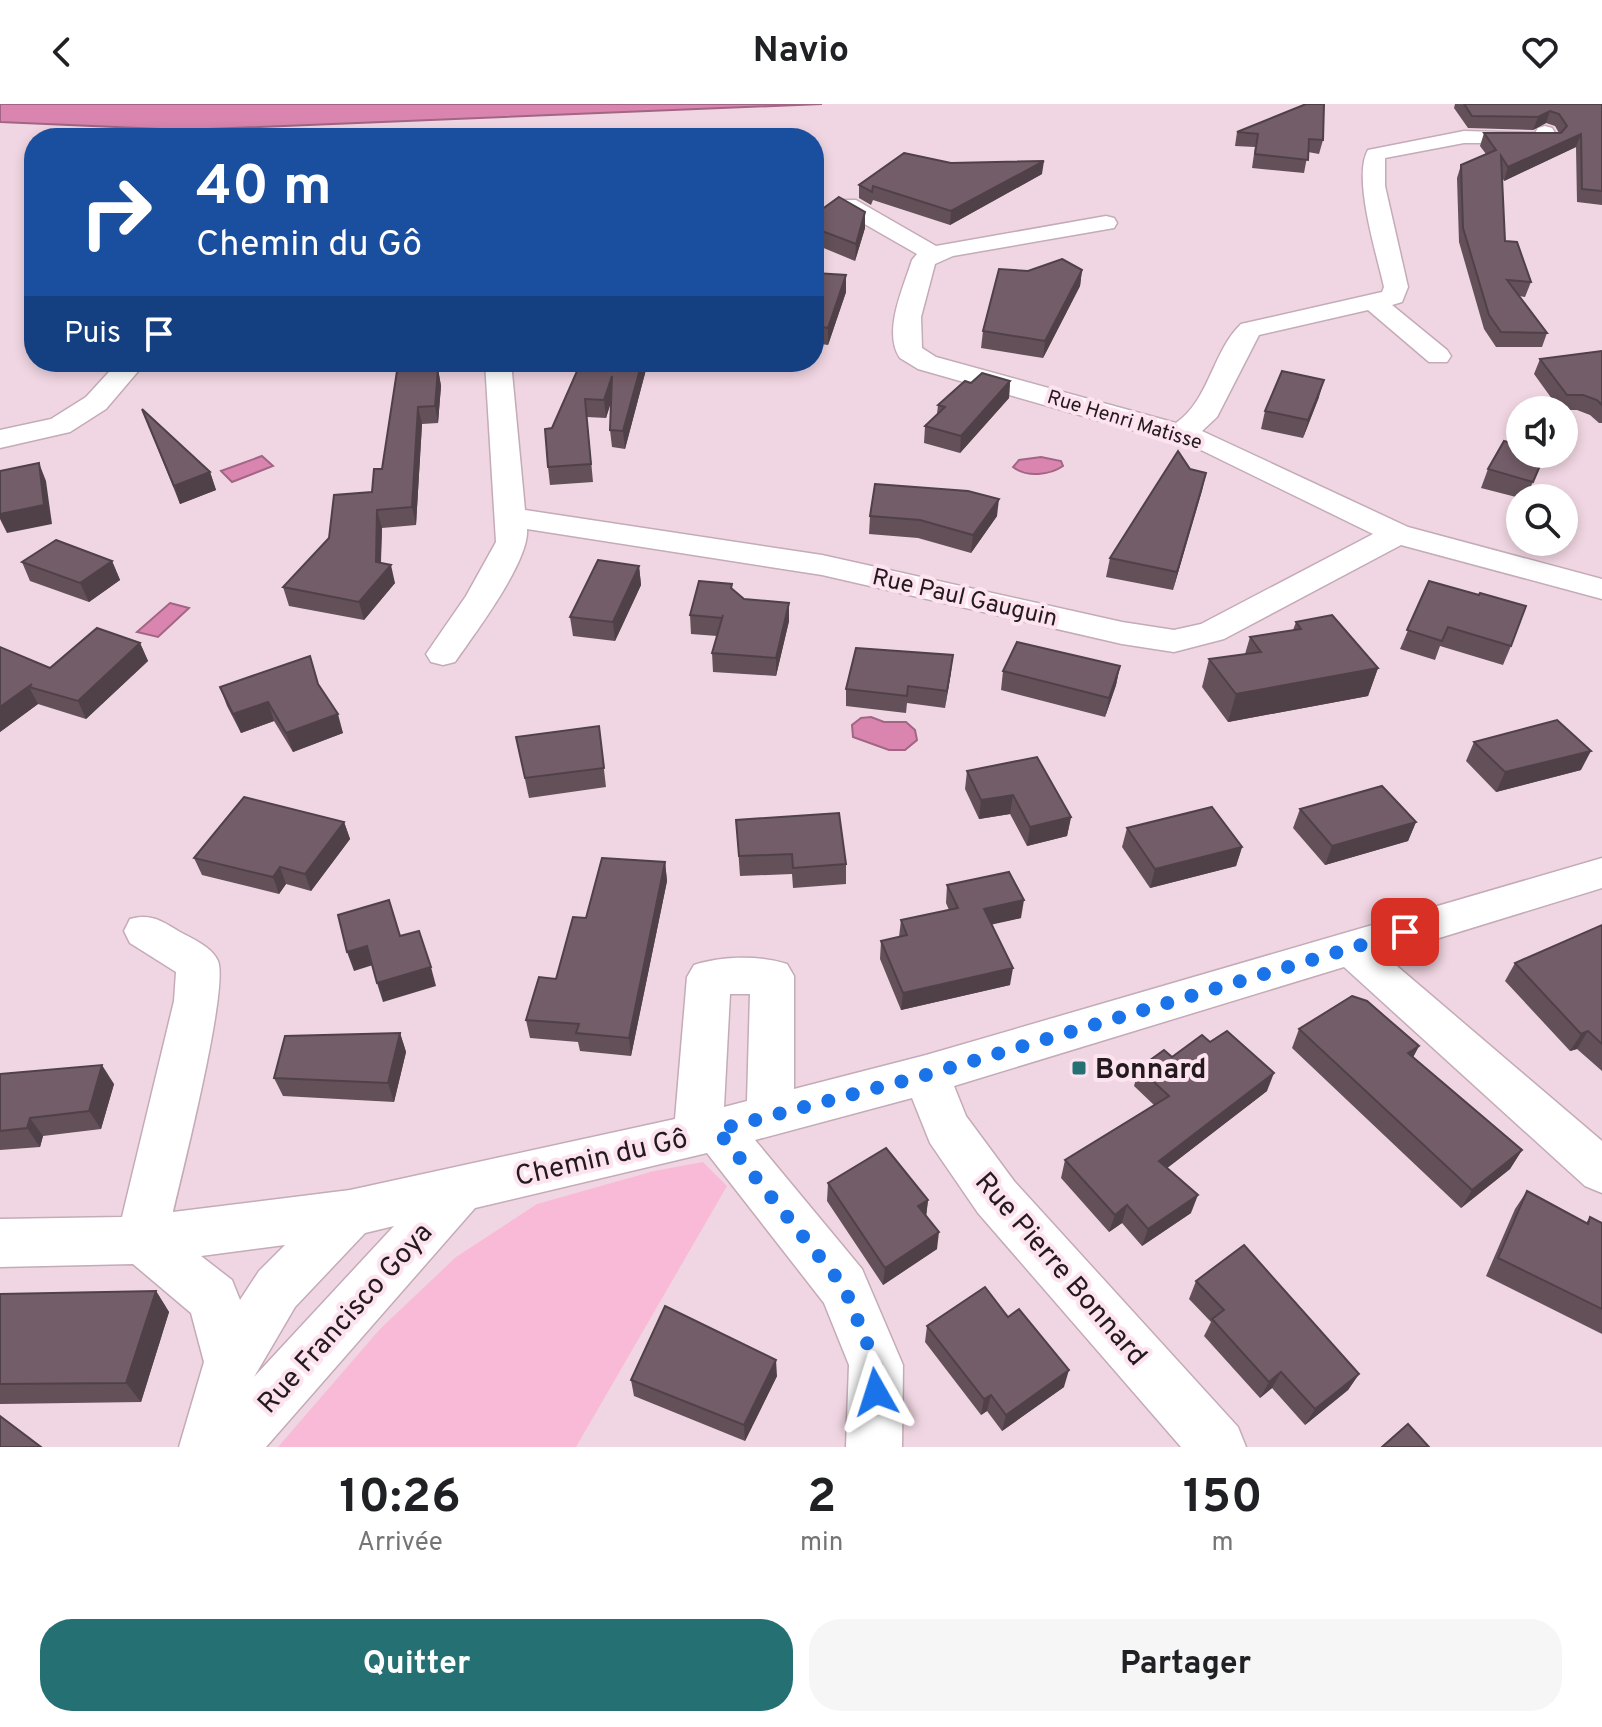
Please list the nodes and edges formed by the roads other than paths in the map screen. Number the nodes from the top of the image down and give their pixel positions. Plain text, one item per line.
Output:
1 (1545, 132) edge
2 (848, 205) edge
3 (1106, 223) dead end
4 (935, 255) junction
5 (1375, 303) junction
6 (1438, 356) dead end
7 (124, 372) edge
8 (499, 372) edge
9 (1181, 433) junction
10 (0, 439) edge
11 (510, 517) junction
12 (1397, 534) junction
13 (1602, 589) edge
14 (443, 654) dead end
15 (1602, 873) edge
16 (145, 931) dead end
17 (1353, 948) junction
18 (926, 1075) junction
19 (770, 1116) junction
20 (707, 1132) junction
21 (1602, 1171) edge
22 (462, 1187) junction
23 (350, 1213) junction
24 (142, 1240) junction
25 (0, 1243) edge
26 (231, 1362) junction
27 (207, 1447) edge
28 (228, 1447) edge
29 (874, 1447) edge
30 (1218, 1447) edge

1 - 5 street
2 - 4 street
3 - 4 street
4 - 9 street, Rue Henri Matisse
5 - 6 street
5 - 9 street
7 - 10 street
8 - 11 street
9 - 12 street, Rue Henri Matisse
11 - 12 street, Rue Paul Gauguin
11 - 14 street
12 - 13 street, Rue Henri Matisse
15 - 17 street, Chemin du Gô
16 - 24 street
17 - 18 street, Chemin du Gô
17 - 21 street
18 - 19 street, Chemin du Gô
18 - 30 street, Rue Pierre Bonnard
19 - 20 street, Chemin du Gô
19 - 20 street
20 - 22 street, Chemin du Gô
20 - 29 street
22 - 23 street, Chemin du Gô
22 - 28 street, Rue Francisco Goya
23 - 24 street, Chemin du Gô
23 - 26 street, Rue Francisco Goya
24 - 25 street, Chemin du Gô
24 - 26 street
26 - 27 street, Rue Francisco Goya

